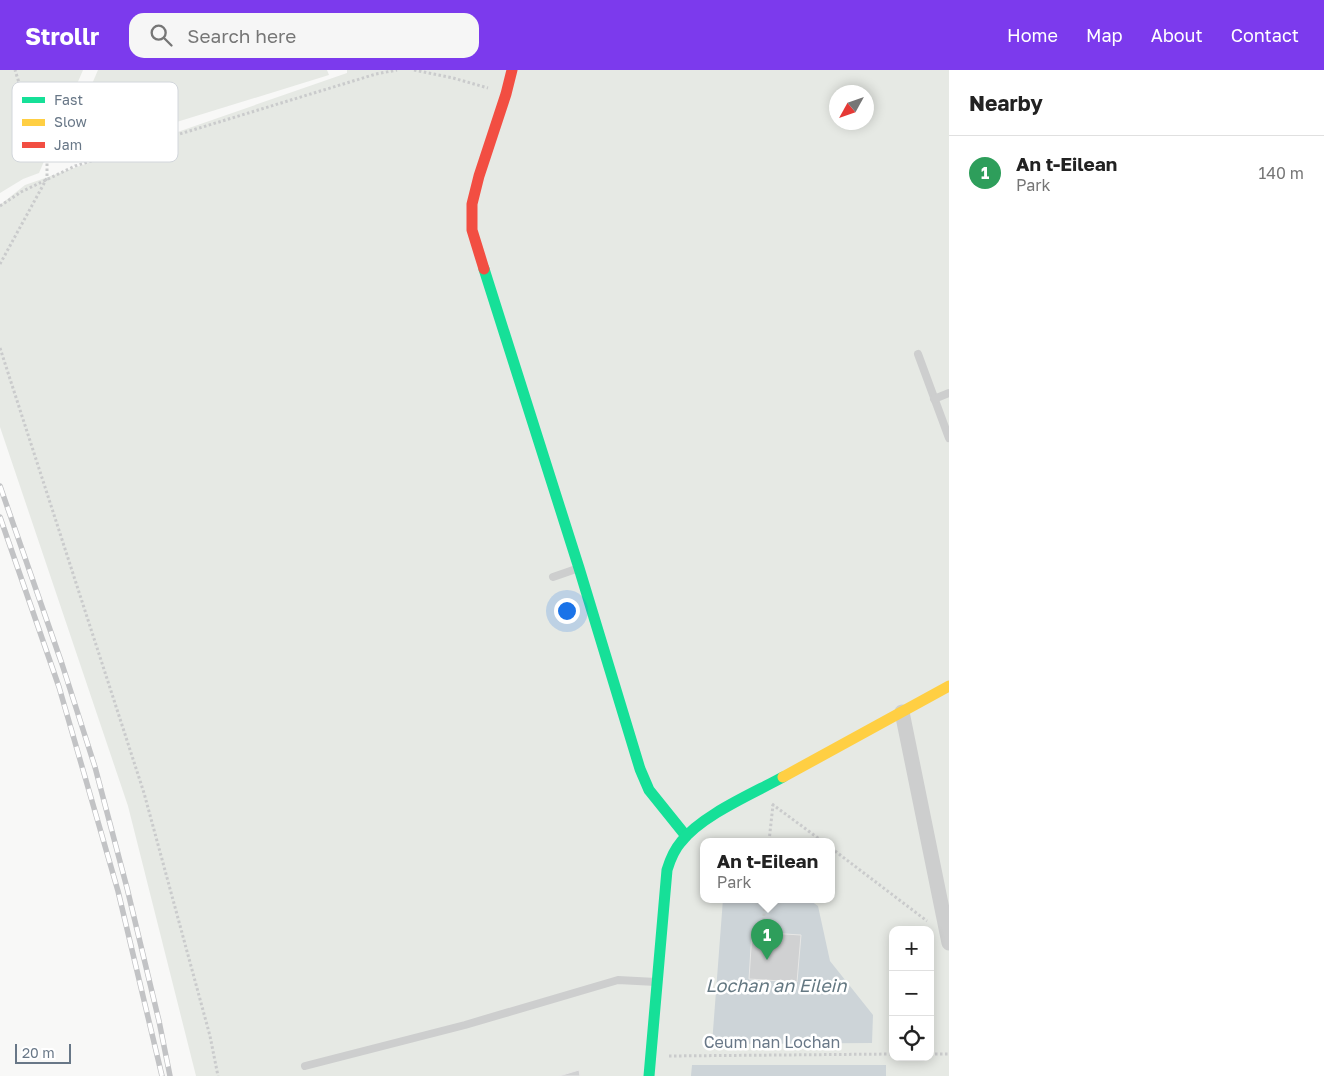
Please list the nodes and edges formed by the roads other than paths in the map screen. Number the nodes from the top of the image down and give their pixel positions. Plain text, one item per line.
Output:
1 (512, 70) edge
2 (918, 354) dead end
3 (949, 394) edge
4 (934, 399) junction
5 (949, 438) edge
6 (579, 568) junction
7 (553, 577) dead end
8 (949, 686) edge
9 (902, 712) junction
10 (686, 836) junction
11 (948, 940) edge
12 (656, 982) junction
13 (305, 1066) dead end
14 (649, 1076) edge

1 - 6 street
2 - 4 lane
3 - 4 lane
4 - 5 lane
6 - 7 lane
6 - 10 street
8 - 9 street
9 - 10 street
9 - 11 street
10 - 12 street
12 - 13 lane
12 - 14 street

